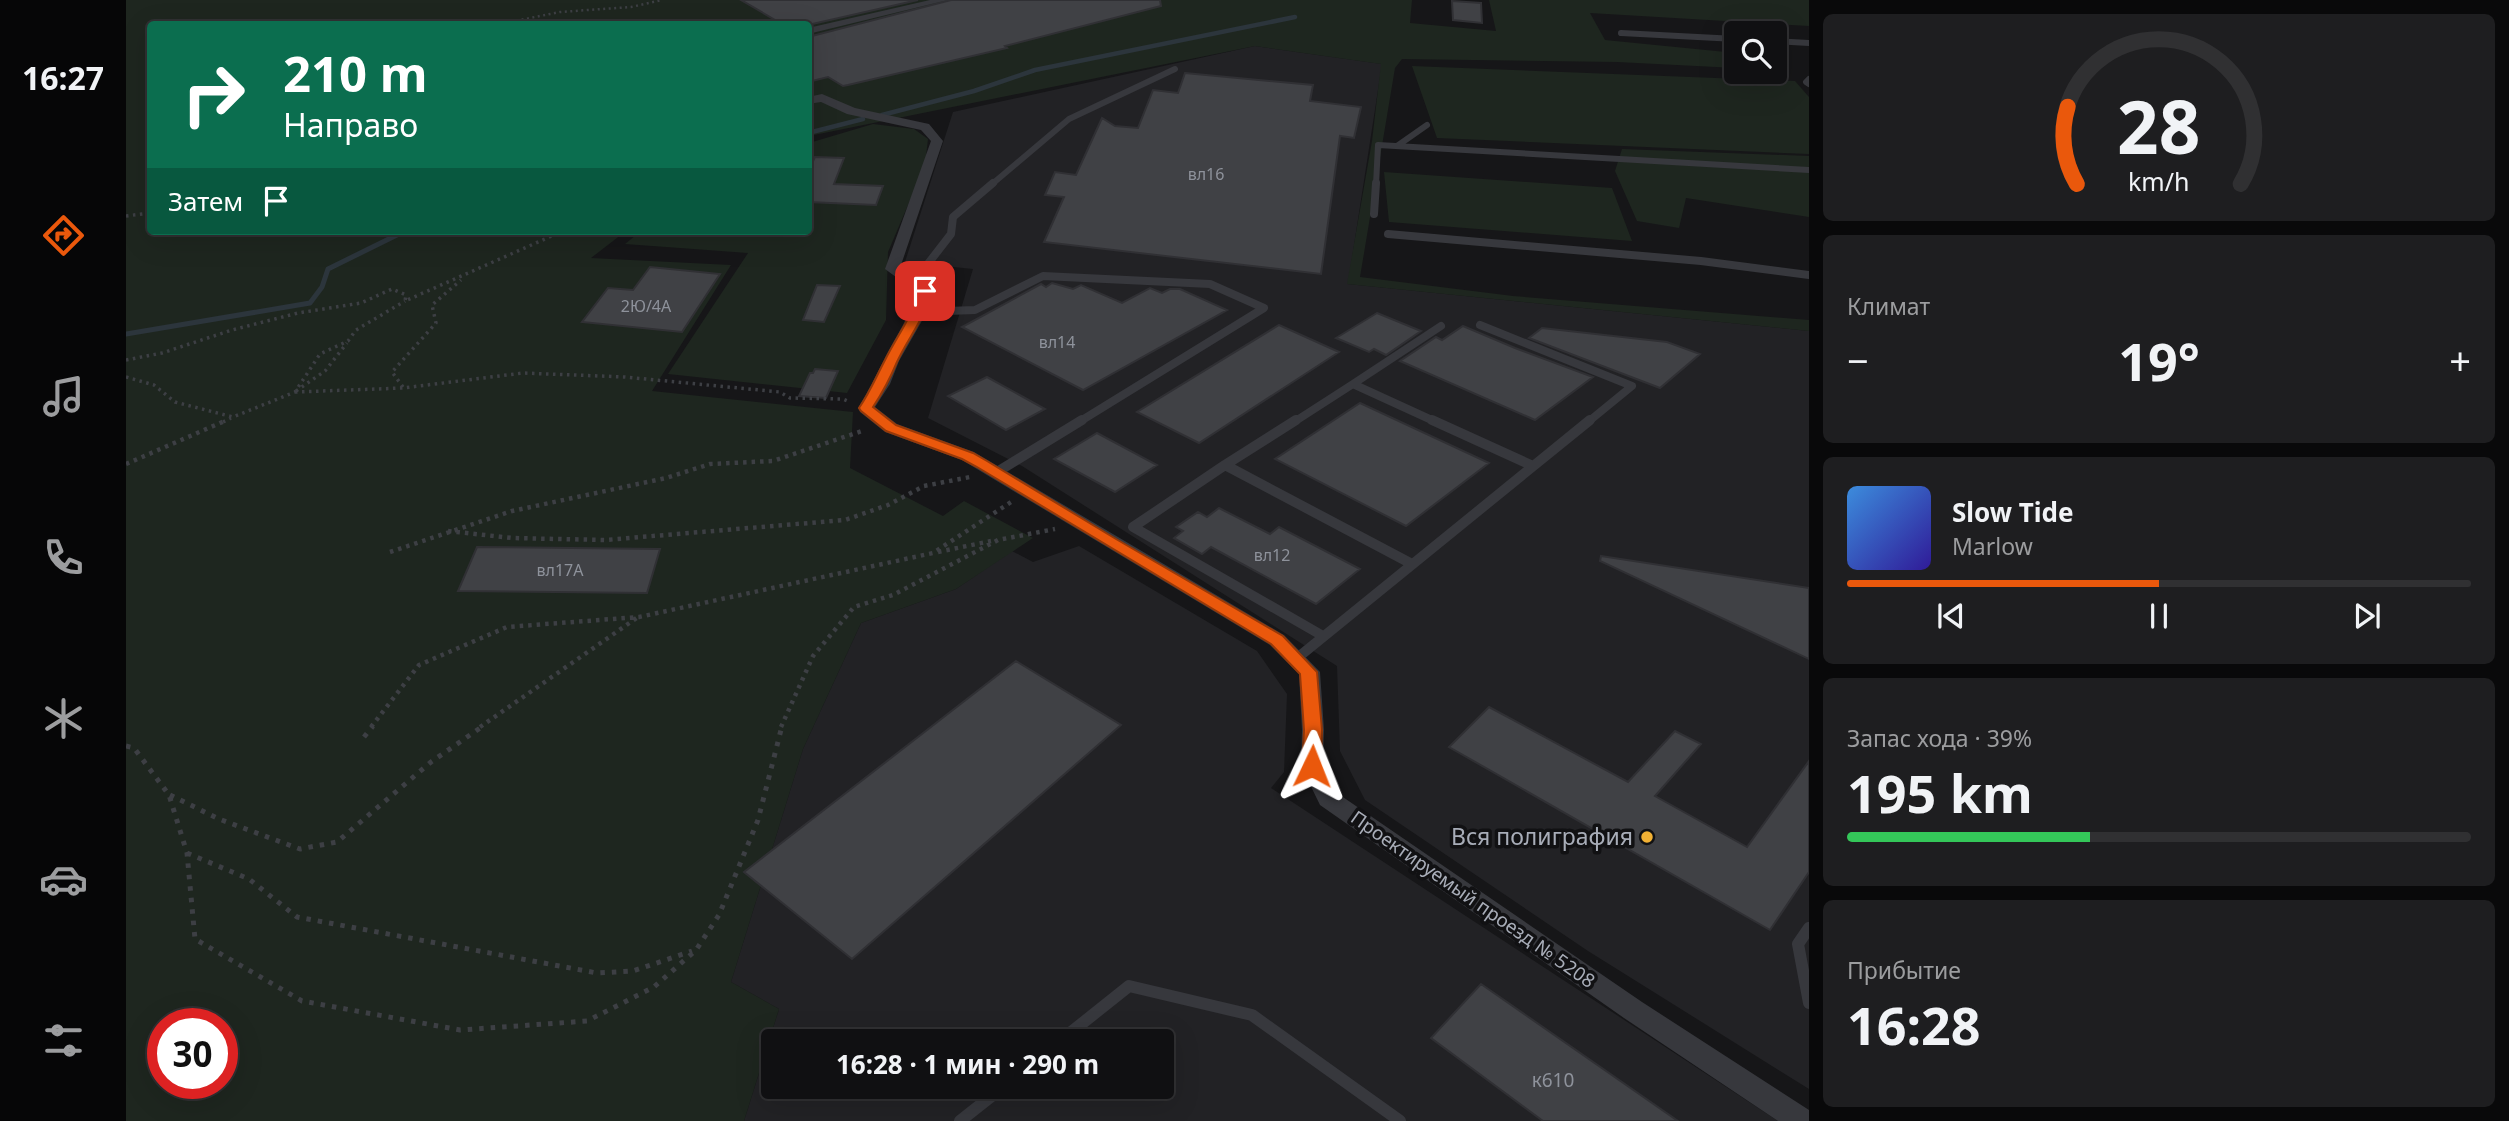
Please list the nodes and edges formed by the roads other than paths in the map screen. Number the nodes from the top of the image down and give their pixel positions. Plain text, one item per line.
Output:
1 (943, 0) edge
2 (812, 30) edge
3 (1621, 33) dead end
4 (1724, 38) edge
5 (1787, 42) edge
6 (1809, 43) edge
7 (1175, 69) dead end
8 (812, 99) edge
9 (1427, 125) dead end
10 (1396, 146) junction
11 (1809, 170) edge
12 (1374, 214) dead end
13 (1388, 234) dead end
14 (927, 265) joint
15 (1809, 275) edge
16 (925, 291) junction
17 (919, 312) junction
18 (1480, 325) dead end
19 (1441, 326) dead end
20 (1353, 384) junction
21 (1226, 465) junction
22 (1532, 466) junction
23 (997, 472) junction
24 (1412, 564) junction
25 (1323, 636) junction
26 (1296, 659) junction
27 (1809, 928) edge
28 (1809, 1003) edge
29 (1075, 1029) edge
30 (988, 1099) edge
31 (960, 1121) edge
32 (1399, 1121) edge
33 (1802, 1121) edge

1 - 2 street
3 - 4 lane
5 - 6 lane
7 - 14 lane
8 - 16 street
9 - 10 lane
10 - 11 lane
10 - 12 lane
13 - 15 lane
14 - 16 street
16 - 17 street
17 - 23 street, Проектируемый проезд № 5208
17 - 23 lane
18 - 22 lane
19 - 20 lane
20 - 21 lane
20 - 22 lane
21 - 24 lane
21 - 25 lane
22 - 24 lane
23 - 26 street, Проектируемый проезд № 5208
24 - 25 lane
25 - 26 lane
26 - 33 street, Проектируемый проезд № 5208
27 - 28 lane
29 - 32 lane
30 - 31 lane

